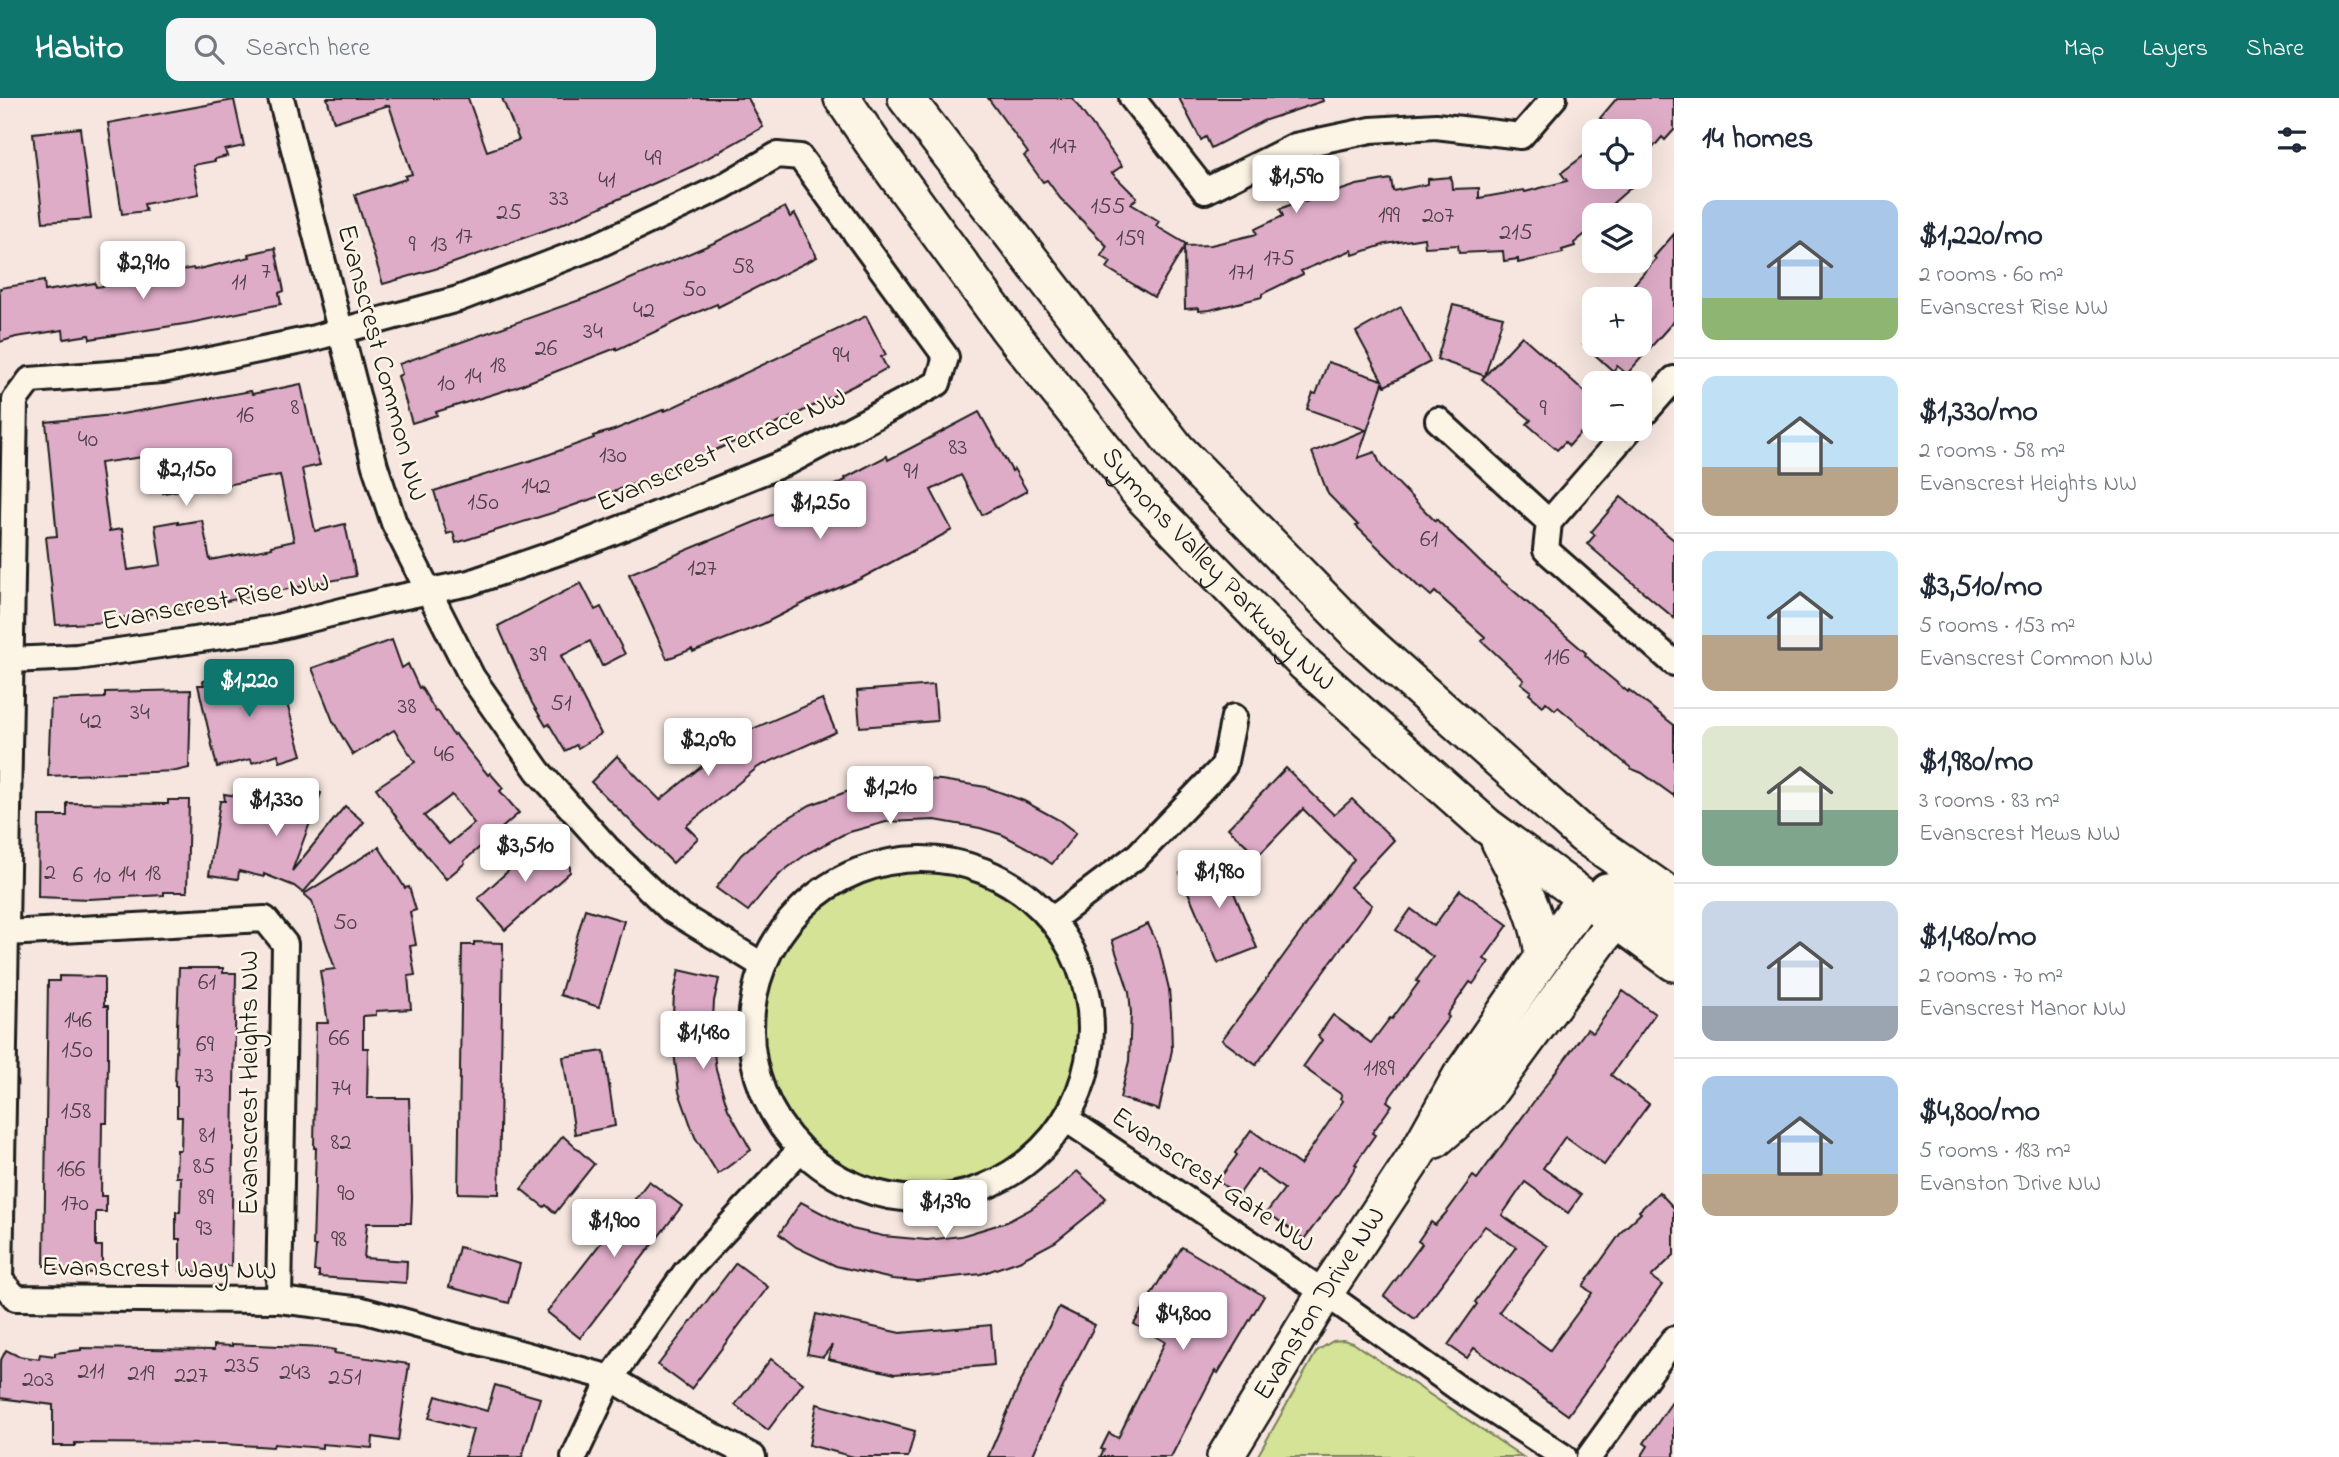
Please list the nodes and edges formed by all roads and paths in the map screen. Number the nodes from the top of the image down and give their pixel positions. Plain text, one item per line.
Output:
1 (281, 98) edge
2 (842, 98) edge
3 (1132, 98) edge
4 (1554, 98) edge
5 (906, 102) edge
6 (339, 331) junction
7 (1674, 379) edge
8 (1652, 404) edge
9 (1437, 420) dead end
10 (1620, 441) edge
11 (1549, 523) junction
12 (430, 592) junction
13 (9, 660) junction
14 (1674, 663) edge
15 (1234, 717) dead end
16 (1494, 832) junction
17 (1584, 898) junction
18 (1674, 898) edge
19 (1628, 899) junction
20 (1052, 919) junction
21 (1674, 927) edge
22 (7, 933) junction
23 (1543, 956) junction
24 (1674, 963) edge
25 (762, 965) junction
26 (1066, 1119) junction
27 (800, 1150) junction
28 (1418, 1154) junction
29 (1325, 1293) junction
30 (279, 1300) junction
31 (1674, 1339) edge
32 (611, 1378) junction
33 (574, 1457) edge
34 (753, 1457) edge
35 (1225, 1457) edge
36 (1564, 1457) edge
37 (1589, 1457) edge

1 - 6 street, Evanscrest Common NW
2 - 16 main road, Symons Valley Parkway NW
3 - 4 street
5 - 19 main road, Symons Valley Parkway NW
6 - 12 street, Evanscrest Common NW
6 - 12 street, Evanscrest Terrace NW
6 - 13 street, Evanscrest Way NW
7 - 8 street
9 - 11 street
10 - 11 street
11 - 14 street
12 - 13 street, Evanscrest Rise NW
12 - 25 street, Evanscrest Common NW
13 - 22 street, Evanscrest Way NW
15 - 20 street
16 - 17 main road, Symons Valley Parkway NW
16 - 23 main road
17 - 19 main road, Symons Valley Parkway NW
17 - 23 main road, Evanston Drive NW
18 - 19 main road, Symons Valley Parkway NW
19 - 21 main road
19 - 24 main road, Symons Valley Parkway NW
19 - 28 main road, Evanston Drive NW
20 - 25 street
20 - 26 street
22 - 30 street, Evanscrest Way NW
22 - 30 street, Evanscrest Heights NW
23 - 28 main road, Evanston Drive NW
25 - 27 street
26 - 27 street
26 - 29 street, Evanscrest Gate NW
27 - 32 street
28 - 29 main road, Evanston Drive NW
29 - 35 main road, Evanston Drive NW
29 - 36 street, Evanscrest Gate NW
30 - 32 street, Evanscrest Way NW
31 - 37 street
32 - 33 street
32 - 34 street, Evanscrest Way NW

